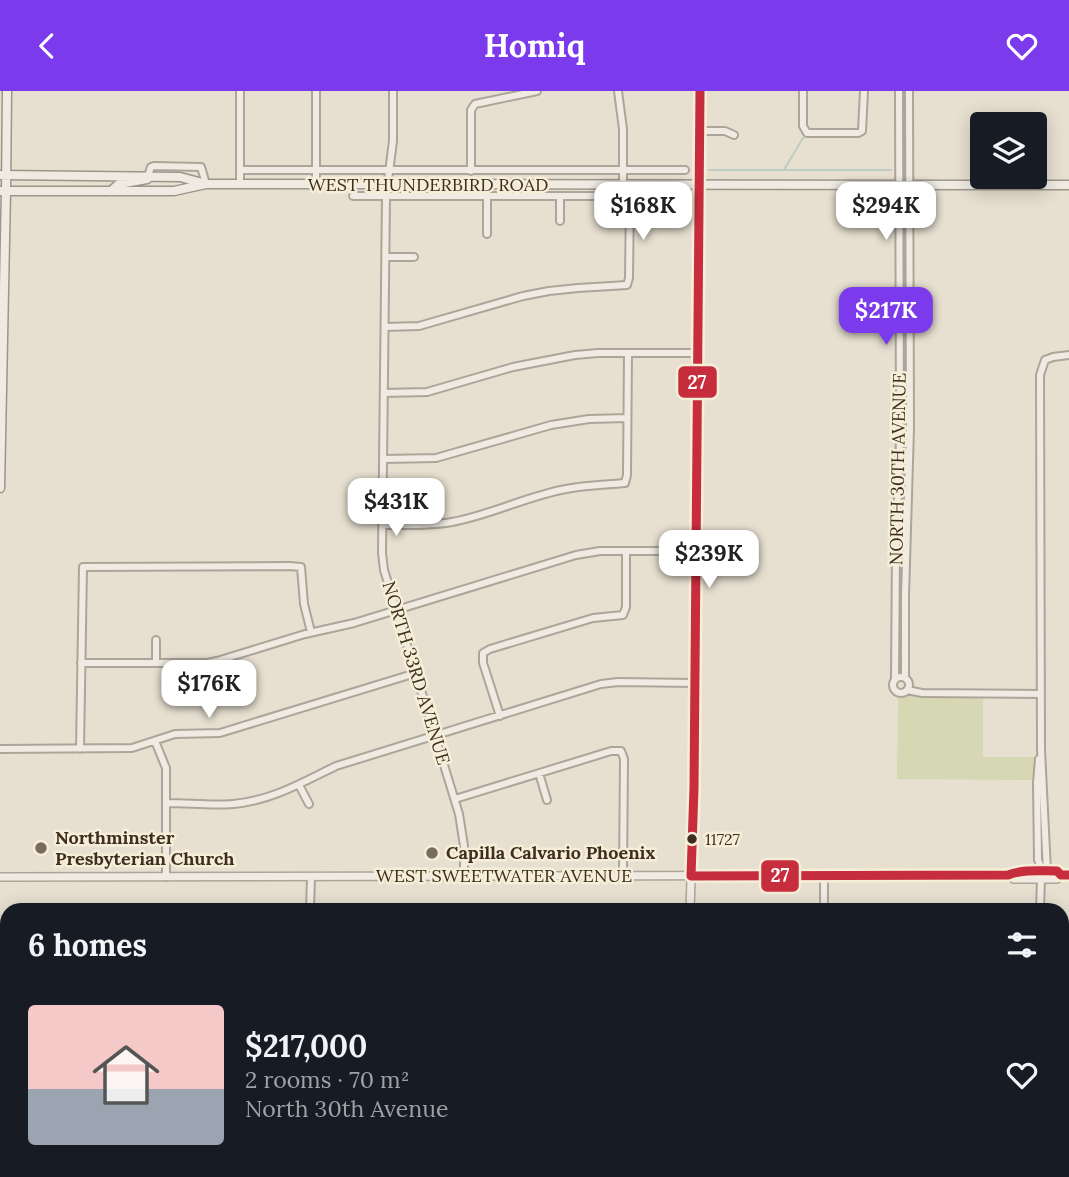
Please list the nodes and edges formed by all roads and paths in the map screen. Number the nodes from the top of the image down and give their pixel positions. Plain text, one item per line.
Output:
1 (7, 91) edge
2 (240, 91) edge
3 (316, 91) edge
4 (393, 91) edge
5 (537, 91) edge
6 (618, 91) edge
7 (700, 91) edge
8 (803, 91) edge
9 (864, 91) edge
10 (899, 91) edge
11 (909, 91) edge
12 (700, 131) junction
13 (734, 135) dead end
14 (240, 170) junction
15 (316, 170) junction
16 (685, 170) dead end
17 (390, 171) junction
18 (471, 171) junction
19 (624, 171) junction
20 (3, 175) edge
21 (148, 176) junction
22 (159, 176) junction
23 (206, 184) junction
24 (240, 184) junction
25 (899, 184) junction
26 (909, 184) junction
27 (316, 185) junction
28 (388, 185) junction
29 (623, 185) junction
30 (700, 185) junction
31 (1069, 185) edge
32 (3, 190) edge
33 (111, 191) junction
34 (353, 196) dead end
35 (386, 196) junction
36 (487, 196) junction
37 (560, 196) junction
38 (629, 196) junction
39 (684, 196) dead end
40 (560, 221) dead end
41 (487, 234) dead end
42 (386, 257) junction
43 (414, 257) dead end
44 (385, 327) junction
45 (628, 353) junction
46 (698, 353) junction
47 (1069, 355) edge
48 (1, 390) edge
49 (384, 393) junction
50 (627, 418) junction
51 (383, 459) junction
52 (0, 460) edge
53 (0, 488) edge
54 (383, 524) junction
55 (626, 551) junction
56 (696, 551) junction
57 (396, 610) junction
58 (311, 632) junction
59 (156, 640) dead end
60 (81, 663) junction
61 (156, 663) junction
62 (416, 673) junction
63 (905, 678) junction
64 (895, 679) junction
65 (695, 683) junction
66 (907, 690) junction
67 (1041, 694) junction
68 (500, 716) junction
69 (435, 736) junction
70 (155, 741) junction
71 (0, 749) edge
72 (80, 749) junction
73 (539, 773) junction
74 (299, 785) junction
75 (455, 799) junction
76 (547, 800) dead end
77 (167, 803) junction
78 (309, 804) dead end
79 (1047, 871) junction
80 (824, 874) junction
81 (1037, 875) junction
82 (464, 876) junction
83 (622, 876) junction
84 (691, 876) junction
85 (0, 877) edge
86 (166, 877) junction
87 (311, 877) junction
88 (1062, 877) edge
89 (310, 903) edge
90 (690, 903) edge
91 (824, 903) edge
92 (1039, 903) edge

1 - 20 main road
2 - 14 street
3 - 15 street
4 - 17 street, NORTH 33RD AVENUE
5 - 18 street
6 - 19 street
7 - 12 street
8 - 9 street
10 - 25 street, NORTH 30TH AVENUE
11 - 26 street, NORTH 30TH AVENUE
12 - 13 street
12 - 30 street
14 - 15 street, WEST THUNDERBIRD ROAD
14 - 24 street
15 - 17 street, WEST THUNDERBIRD ROAD
15 - 27 street
16 - 19 street, WEST THUNDERBIRD ROAD
17 - 18 street, WEST THUNDERBIRD ROAD
17 - 28 street, NORTH 33RD AVENUE
18 - 19 street, WEST THUNDERBIRD ROAD
19 - 29 street
20 - 21 main road, WEST THUNDERBIRD ROAD
20 - 32 main road
21 - 22 main road, WEST THUNDERBIRD ROAD
21 - 23 street, WEST THUNDERBIRD ROAD
22 - 23 main road, WEST THUNDERBIRD ROAD
22 - 33 main road
23 - 24 main road, WEST THUNDERBIRD ROAD
23 - 33 main road, WEST THUNDERBIRD ROAD
24 - 27 main road, WEST THUNDERBIRD ROAD
25 - 26 main road, WEST THUNDERBIRD ROAD
25 - 30 main road, WEST THUNDERBIRD ROAD
25 - 64 street, NORTH 30TH AVENUE
26 - 31 main road, WEST THUNDERBIRD ROAD
26 - 63 street, NORTH 30TH AVENUE
27 - 28 main road, WEST THUNDERBIRD ROAD
28 - 29 main road, WEST THUNDERBIRD ROAD
28 - 35 street, NORTH 33RD AVENUE
29 - 30 main road, WEST THUNDERBIRD ROAD
30 - 46 street
32 - 33 main road, WEST THUNDERBIRD ROAD
32 - 48 main road
34 - 35 street, WEST THUNDERBIRD ROAD
35 - 36 street, WEST THUNDERBIRD ROAD
35 - 42 street, NORTH 33RD AVENUE
36 - 37 street, WEST THUNDERBIRD ROAD
36 - 41 street
37 - 38 street, WEST THUNDERBIRD ROAD
37 - 40 street
38 - 39 street, WEST THUNDERBIRD ROAD
38 - 44 street
42 - 43 street
42 - 44 street, NORTH 33RD AVENUE
44 - 49 street, NORTH 33RD AVENUE
45 - 46 street
45 - 49 street
45 - 50 street
46 - 56 street
47 - 67 street
48 - 52 main road
49 - 51 street, NORTH 33RD AVENUE
50 - 51 street
50 - 54 street
51 - 54 street, NORTH 33RD AVENUE
52 - 53 main road
54 - 57 street, NORTH 33RD AVENUE
55 - 56 street
55 - 57 street
55 - 68 street
56 - 65 street
57 - 58 street
57 - 62 street, NORTH 33RD AVENUE
58 - 60 street
58 - 61 street
59 - 61 street
60 - 61 street
60 - 72 street
62 - 69 street, NORTH 33RD AVENUE
62 - 70 street
63 - 64 street
63 - 66 street, NORTH 30TH AVENUE
64 - 66 street
65 - 68 street
65 - 84 street
66 - 67 street
67 - 79 street
68 - 69 street
69 - 74 street
69 - 75 street, NORTH 33RD AVENUE
70 - 72 street
70 - 77 street
71 - 72 street
73 - 75 street
73 - 76 street
73 - 83 street
74 - 77 street
74 - 78 street
75 - 82 street, NORTH 33RD AVENUE
77 - 86 street
79 - 81 street
79 - 88 street, WEST SWEETWATER AVENUE
80 - 81 street, WEST SWEETWATER AVENUE
80 - 84 street, WEST SWEETWATER AVENUE
80 - 91 street
81 - 88 street, WEST SWEETWATER AVENUE
81 - 92 street
82 - 83 street, WEST SWEETWATER AVENUE
82 - 87 street, WEST SWEETWATER AVENUE
83 - 84 street, WEST SWEETWATER AVENUE
84 - 90 street
85 - 86 street, WEST SWEETWATER AVENUE
86 - 87 street, WEST SWEETWATER AVENUE
87 - 89 street

